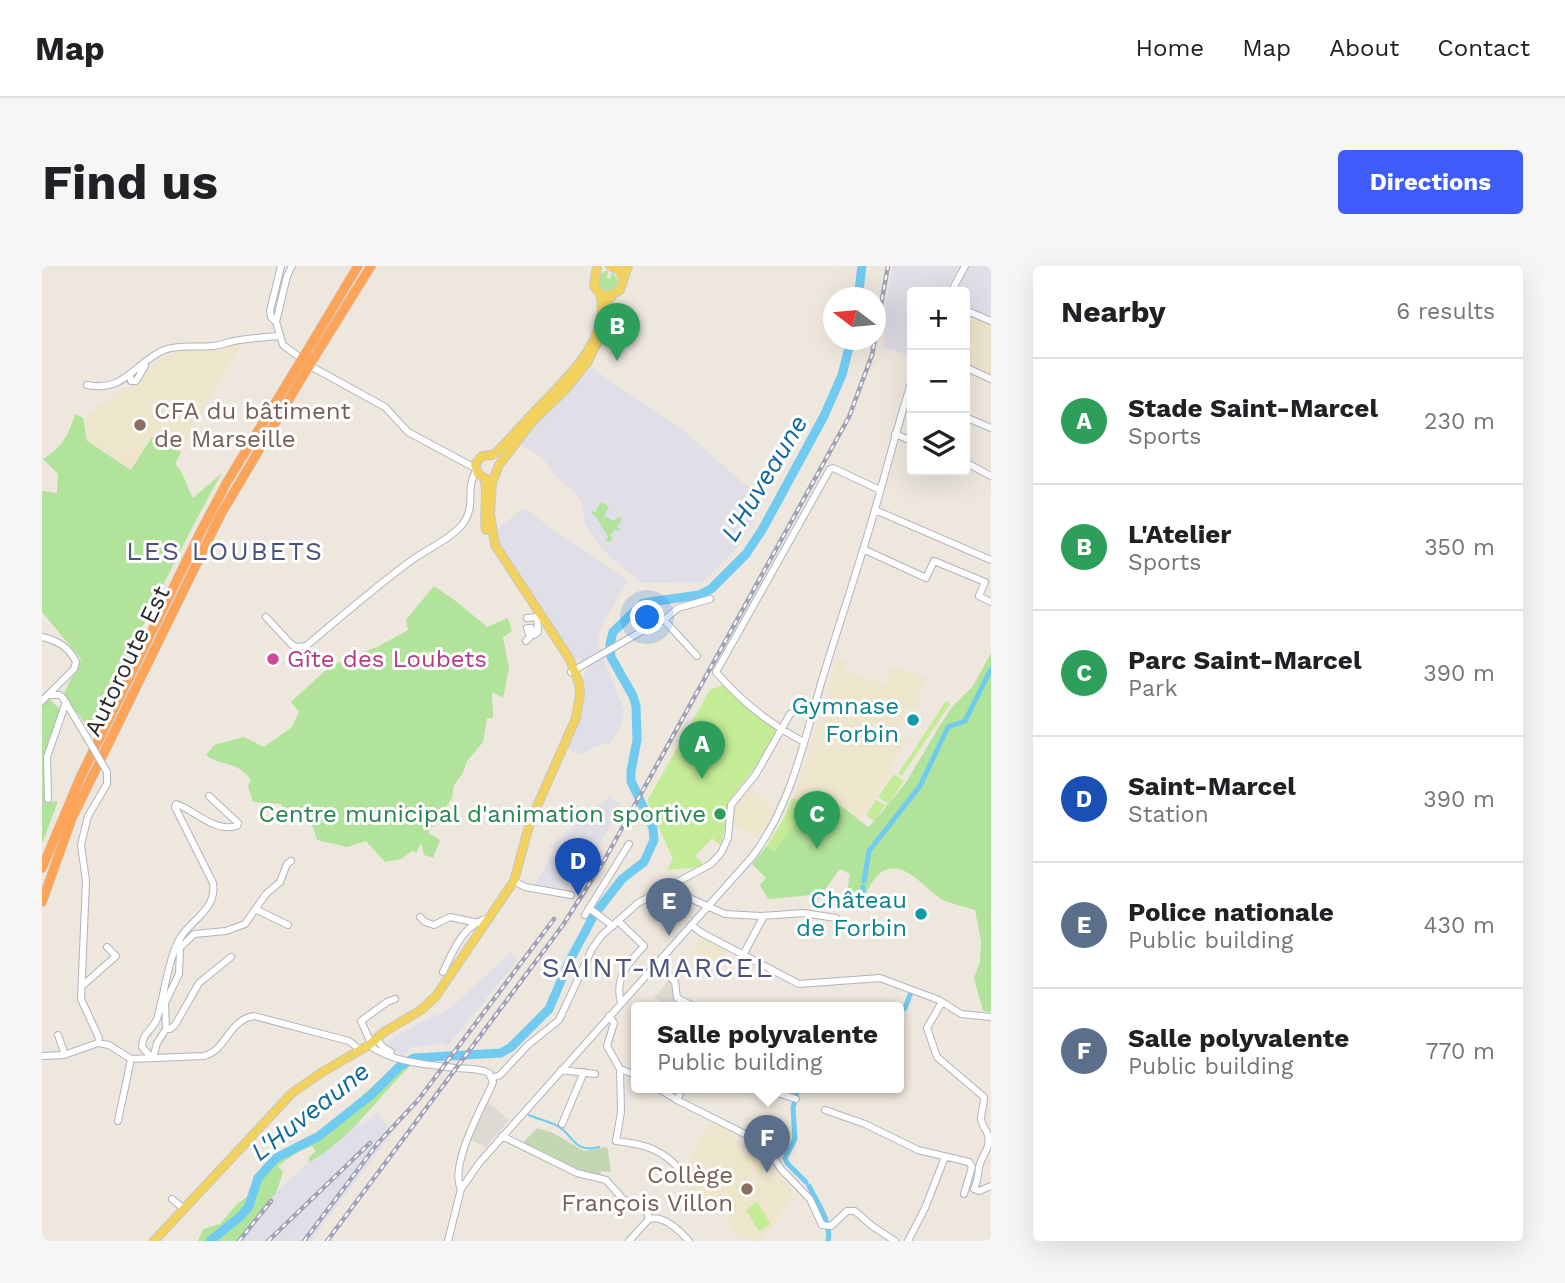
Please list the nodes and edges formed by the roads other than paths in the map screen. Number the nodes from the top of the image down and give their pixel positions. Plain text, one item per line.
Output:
1 (281, 266) edge
2 (356, 266) edge
3 (371, 266) edge
4 (613, 266) edge
5 (628, 266) edge
6 (965, 266) edge
7 (289, 268) edge
8 (596, 269) edge
9 (623, 277) junction
10 (954, 287) edge
11 (600, 293) junction
12 (612, 296) junction
13 (970, 312) edge
14 (991, 321) edge
15 (276, 322) junction
16 (279, 336) junction
17 (306, 363) junction
18 (970, 370) edge
19 (991, 379) edge
20 (87, 385) dead end
21 (907, 402) edge
22 (970, 419) edge
23 (991, 428) edge
24 (895, 434) junction
25 (907, 438) edge
26 (492, 455) junction
27 (458, 458) junction
28 (479, 458) junction
29 (499, 465) junction
30 (970, 465) edge
31 (482, 474) junction
32 (991, 476) edge
33 (880, 490) junction
34 (488, 502) junction
35 (875, 510) junction
36 (863, 549) junction
37 (991, 554) edge
38 (982, 556) junction
39 (991, 560) edge
40 (710, 599) dead end
41 (991, 602) edge
42 (265, 617) dead end
43 (532, 618) junction
44 (664, 621) junction
45 (546, 623) junction
46 (550, 634) junction
47 (42, 637) edge
48 (526, 641) dead end
49 (697, 656) dead end
50 (573, 671) junction
51 (48, 695) junction
52 (42, 701) edge
53 (66, 702) junction
54 (790, 714) dead end
55 (782, 731) junction
56 (804, 742) junction
57 (209, 796) dead end
58 (48, 799) dead end
59 (629, 844) dead end
60 (291, 861) dead end
61 (42, 868) edge
62 (514, 881) junction
63 (678, 893) dead end
64 (571, 895) dead end
65 (42, 902) edge
66 (708, 905) junction
67 (257, 910) junction
68 (763, 916) junction
69 (420, 917) dead end
70 (490, 918) junction
71 (836, 918) dead end
72 (478, 923) junction
73 (615, 923) junction
74 (288, 925) dead end
75 (691, 925) junction
76 (107, 947) dead end
77 (743, 955) junction
78 (231, 957) dead end
79 (657, 962) junction
80 (443, 972) dead end
81 (82, 986) junction
82 (395, 999) dead end
83 (621, 1002) junction
84 (685, 1002) edge
85 (942, 1002) junction
86 (609, 1016) junction
87 (991, 1017) edge
88 (166, 1029) junction
89 (58, 1035) dead end
90 (342, 1040) junction
91 (372, 1042) junction
92 (98, 1043) junction
93 (360, 1050) junction
94 (65, 1055) junction
95 (352, 1055) junction
96 (42, 1056) edge
97 (153, 1058) junction
98 (131, 1059) junction
99 (631, 1069) edge
100 (561, 1070) junction
101 (623, 1070) junction
102 (584, 1072) junction
103 (631, 1073) edge
104 (595, 1074) dead end
105 (492, 1078) junction
106 (666, 1093) edge
107 (680, 1093) edge
108 (777, 1093) edge
109 (794, 1099) dead end
110 (677, 1100) junction
111 (825, 1110) dead end
112 (118, 1121) dead end
113 (562, 1124) dead end
114 (502, 1136) junction
115 (945, 1157) junction
116 (682, 1172) dead end
117 (970, 1176) junction
118 (991, 1186) edge
119 (461, 1189) junction
120 (974, 1189) junction
121 (964, 1194) dead end
122 (172, 1199) dead end
123 (184, 1209) junction
124 (649, 1219) junction
125 (154, 1241) edge
126 (448, 1241) edge
127 (629, 1241) edge
128 (689, 1241) edge
129 (894, 1241) edge
130 (908, 1241) edge

1 - 15 street
2 - 17 highway, Autoroute Est
3 - 17 highway, Autoroute Est
4 - 8 main road
4 - 9 main road
5 - 9 main road
6 - 10 street
7 - 15 street
8 - 11 main road
9 - 12 main road
11 - 12 main road
11 - 26 main road
12 - 29 main road
13 - 14 street
15 - 16 street
16 - 20 street
16 - 27 street
17 - 61 highway, Autoroute Est
17 - 65 highway, Autoroute Est
18 - 19 street
21 - 24 street
22 - 23 street
24 - 25 street
24 - 33 street
26 - 28 main road
26 - 29 main road
27 - 28 street
27 - 31 street
28 - 31 main road
29 - 31 main road
30 - 32 street
31 - 34 main road
31 - 42 street
33 - 35 street
33 - 55 street
34 - 43 main road
34 - 45 main road
35 - 36 street
35 - 38 street
36 - 41 street
36 - 56 street
37 - 38 street
38 - 39 street
40 - 44 street
43 - 45 main road
43 - 46 main road
43 - 48 street
44 - 49 street
44 - 50 street
45 - 46 main road
46 - 50 main road
47 - 51 street
50 - 62 main road
51 - 52 street
51 - 53 street
53 - 58 street
53 - 81 street, bridge
54 - 55 street
55 - 56 street
55 - 73 street
56 - 66 street
57 - 97 street
59 - 73 street
60 - 67 street
62 - 64 street
62 - 70 main road
63 - 66 street
66 - 68 street
66 - 75 street
67 - 74 street
67 - 88 street
68 - 71 street
68 - 77 street
69 - 72 street
70 - 72 street
70 - 91 main road
72 - 80 street
73 - 83 street
73 - 105 street
75 - 77 street
75 - 79 street
76 - 81 street
77 - 85 street
78 - 88 street
79 - 83 street
79 - 84 street
81 - 92 street
82 - 91 street
83 - 86 street
85 - 87 street
85 - 120 street
86 - 100 street
86 - 101 street
88 - 97 street
89 - 94 street
90 - 93 street
90 - 95 street
90 - 97 street
91 - 93 main road
91 - 105 street
92 - 94 street
92 - 98 street
93 - 95 main road
94 - 96 street
95 - 123 main road
97 - 98 street
98 - 112 street
99 - 101 street
100 - 102 street
100 - 114 street
101 - 103 street
101 - 116 street
102 - 104 street
102 - 113 street
105 - 119 street
106 - 110 street
107 - 110 street
108 - 109 street
110 - 129 street
111 - 115 street
114 - 119 street
114 - 124 street
115 - 117 street
115 - 130 street
117 - 120 street
117 - 121 street
118 - 120 street
119 - 126 street
122 - 123 street
123 - 125 main road
124 - 127 street
124 - 128 street

